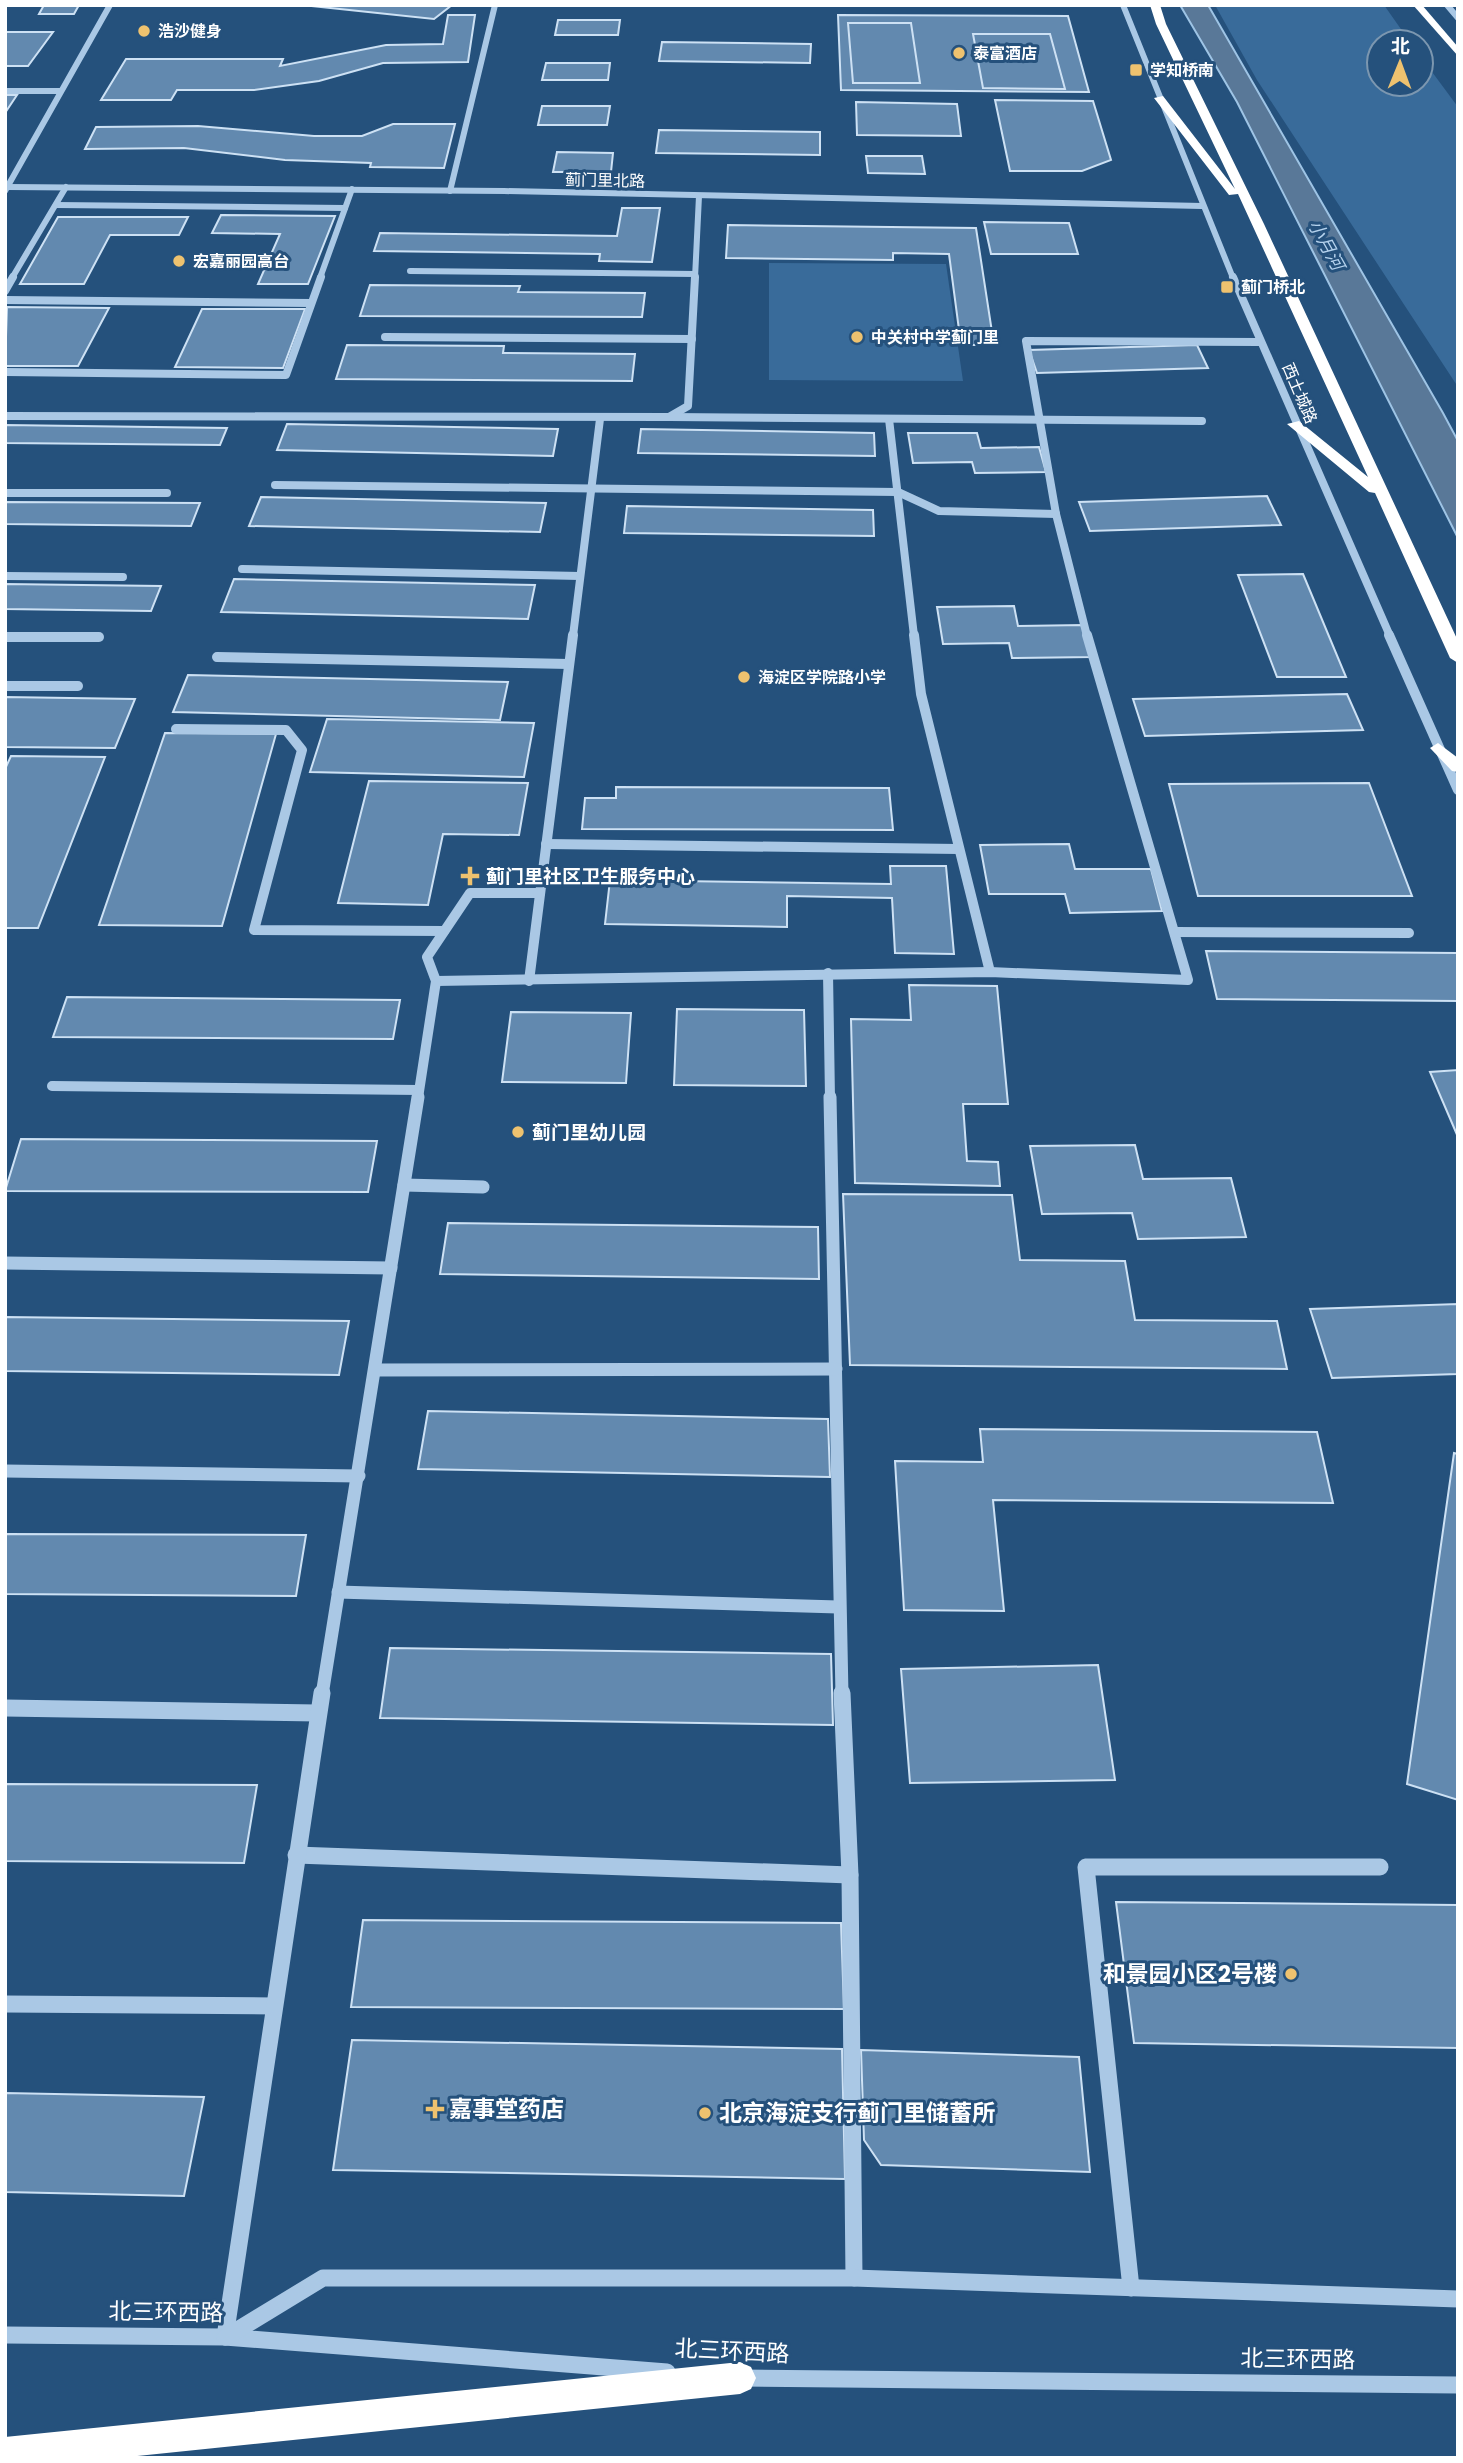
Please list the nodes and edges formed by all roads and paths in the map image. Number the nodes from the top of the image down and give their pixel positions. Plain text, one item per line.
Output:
1 (110, 5) edge
2 (495, 5) edge
3 (1123, 5) edge
4 (1156, 5) edge
5 (1417, 5) edge
6 (1447, 5) edge
7 (1458, 18) edge
8 (1458, 53) edge
9 (5, 91) edge
10 (60, 91) junction
11 (1159, 98) junction
12 (467, 123) joint
13 (66, 187) junction
14 (6, 189) edge
15 (352, 189) dead end
16 (450, 191) junction
17 (699, 196) junction
18 (56, 205) junction
19 (1202, 206) junction
20 (345, 208) junction
21 (1258, 224) junction
22 (410, 271) dead end
23 (695, 274) junction
24 (5, 291) edge
25 (5, 300) edge
26 (311, 303) junction
27 (385, 337) dead end
28 (692, 339) junction
29 (1259, 342) junction
30 (5, 372) edge
31 (5, 416) edge
32 (669, 417) junction
33 (600, 419) junction
34 (889, 419) junction
35 (1040, 421) junction
36 (1202, 421) dead end
37 (1294, 424) junction
38 (275, 485) dead end
39 (591, 490) junction
40 (898, 492) junction
41 (5, 493) edge
42 (167, 493) dead end
43 (1379, 493) junction
44 (1056, 514) junction
45 (242, 569) dead end
46 (5, 576) edge
47 (580, 576) junction
48 (123, 577) dead end
49 (5, 637) edge
50 (99, 637) dead end
51 (217, 657) dead end
52 (1458, 658) edge
53 (569, 664) junction
54 (5, 686) edge
55 (78, 687) dead end
56 (176, 729) dead end
57 (1438, 748) junction
58 (1458, 767) edge
59 (1458, 790) edge
60 (546, 844) junction
61 (959, 849) junction
62 (540, 893) junction
63 (444, 931) junction
64 (1176, 932) junction
65 (1409, 933) dead end
66 (990, 972) junction
67 (828, 973) junction
68 (436, 981) junction
69 (529, 981) junction
70 (52, 1086) dead end
71 (419, 1090) junction
72 (404, 1185) junction
73 (483, 1187) dead end
74 (5, 1262) edge
75 (391, 1268) junction
76 (836, 1369) junction
77 (375, 1370) junction
78 (5, 1471) edge
79 (359, 1476) junction
80 (338, 1592) junction
81 (838, 1607) junction
82 (5, 1708) edge
83 (317, 1713) junction
84 (296, 1855) junction
85 (1381, 1867) dead end
86 (850, 1875) junction
87 (5, 2004) edge
88 (274, 2006) junction
89 (854, 2278) junction
90 (1131, 2288) junction
91 (1458, 2299) edge
92 (5, 2335) edge
93 (225, 2337) junction
94 (740, 2378) junction
95 (1458, 2385) edge
96 (5, 2453) edge

1 - 10 street
2 - 12 street
3 - 11 street, 西土城路
4 - 21 highway, 西土城路
5 - 8 highway
6 - 7 street
9 - 10 street
10 - 14 street
11 - 19 street, 西土城路
11 - 21 highway
12 - 16 street
13 - 14 street, 蓟门里北路
13 - 16 street, 蓟门里北路
13 - 18 street
15 - 20 street
16 - 17 street, 蓟门里北路
17 - 19 street, 蓟门里北路
17 - 23 street
18 - 20 street
18 - 24 street
19 - 29 street, 西土城路
20 - 26 street
21 - 43 highway, 西土城路
22 - 23 street
23 - 28 street
25 - 26 street
26 - 30 street
27 - 28 street
28 - 32 street
29 - 35 street
29 - 37 street, 西土城路
31 - 33 street
32 - 33 street
32 - 34 street
33 - 39 street
34 - 35 street
34 - 40 street
35 - 36 street
35 - 44 street
37 - 43 highway
37 - 57 street, 西土城路
38 - 39 street
39 - 40 street
39 - 47 street
40 - 44 street
40 - 61 street
41 - 42 street
43 - 52 highway, 西土城路
44 - 64 street
45 - 47 street
46 - 48 street
47 - 53 street
49 - 50 street
51 - 53 street
53 - 60 street
54 - 55 street
56 - 63 street
57 - 58 highway
57 - 59 street, 西土城路
60 - 61 street
60 - 62 street
61 - 66 street
62 - 63 street
62 - 69 street
63 - 68 street
64 - 65 street
64 - 66 street
66 - 67 street
67 - 69 street
67 - 76 street
68 - 69 street
68 - 71 street
70 - 71 street
71 - 72 street
72 - 73 street
72 - 75 street
74 - 75 street
75 - 77 street
76 - 77 street
76 - 81 street
77 - 79 street
78 - 79 street
79 - 80 street
80 - 81 street
80 - 83 street
81 - 86 street
82 - 83 street
83 - 84 street
84 - 86 street
84 - 88 street
85 - 90 street
86 - 89 street
87 - 88 street
88 - 93 street
89 - 90 street
89 - 93 street
90 - 91 street
92 - 93 street, 北三环西路
93 - 94 street, 北三环西路
94 - 95 street, 北三环西路
94 - 96 highway

